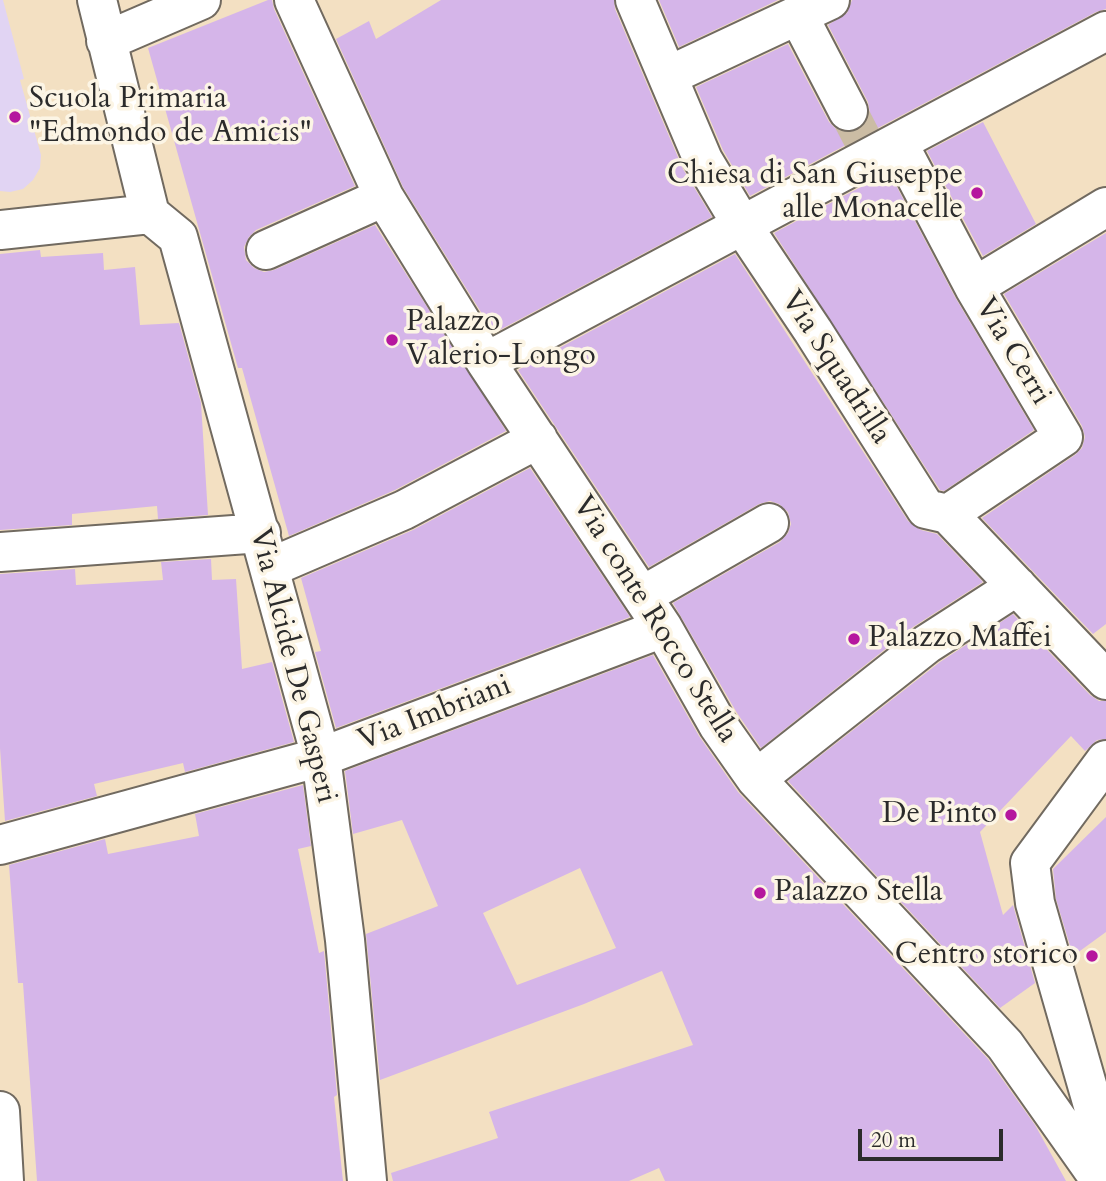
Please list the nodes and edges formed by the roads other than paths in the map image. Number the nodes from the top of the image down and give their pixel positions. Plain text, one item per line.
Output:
1 (97, 0) edge
2 (201, 0) edge
3 (293, 0) edge
4 (635, 0) edge
5 (814, 8) edge
6 (1106, 31) edge
7 (106, 41) junction
8 (668, 76) junction
9 (848, 111) tunnel mouth
10 (878, 148) junction
11 (384, 197) junction
12 (1106, 207) edge
13 (150, 214) junction
14 (742, 225) junction
15 (0, 230) edge
16 (266, 250) dead end
17 (974, 287) junction
18 (486, 362) junction
19 (538, 439) junction
20 (948, 514) junction
21 (769, 523) dead end
22 (265, 551) junction
23 (0, 552) edge
24 (1017, 586) junction
25 (642, 596) junction
26 (663, 628) junction
27 (1106, 680) edge
28 (321, 757) junction
29 (1106, 760) edge
30 (756, 779) junction
31 (0, 845) edge
32 (0, 1111) edge
33 (1106, 1151) edge
34 (5, 1181) edge
35 (367, 1181) edge
36 (1101, 1181) edge

1 - 7 street
2 - 7 street
3 - 11 street, Via conte Rocco Stella
4 - 8 street, Via Squadrilla
5 - 8 street
5 - 9 street
6 - 10 street
7 - 13 street
8 - 14 street, Via Squadrilla
10 - 14 street
10 - 17 street, Via Cerri
11 - 16 street
11 - 18 street, Via conte Rocco Stella
12 - 17 street
13 - 15 street
13 - 22 street, Via Alcide De Gasperi
14 - 18 street
14 - 20 street, Via Squadrilla
17 - 20 street, Via Cerri
18 - 19 street, Via conte Rocco Stella
19 - 22 street
19 - 25 street, Via conte Rocco Stella
20 - 24 street, Via Squadrilla
21 - 25 street
22 - 23 street
22 - 28 street, Via Alcide De Gasperi
24 - 27 street, Via Squadrilla
24 - 30 street
25 - 26 street, Via conte Rocco Stella
26 - 28 street, Via Imbriani
26 - 30 street, Via conte Rocco Stella
28 - 31 street, Via Imbriani
28 - 35 street, Via Alcide De Gasperi
29 - 33 street
30 - 36 street, Via conte Rocco Stella
32 - 34 street

